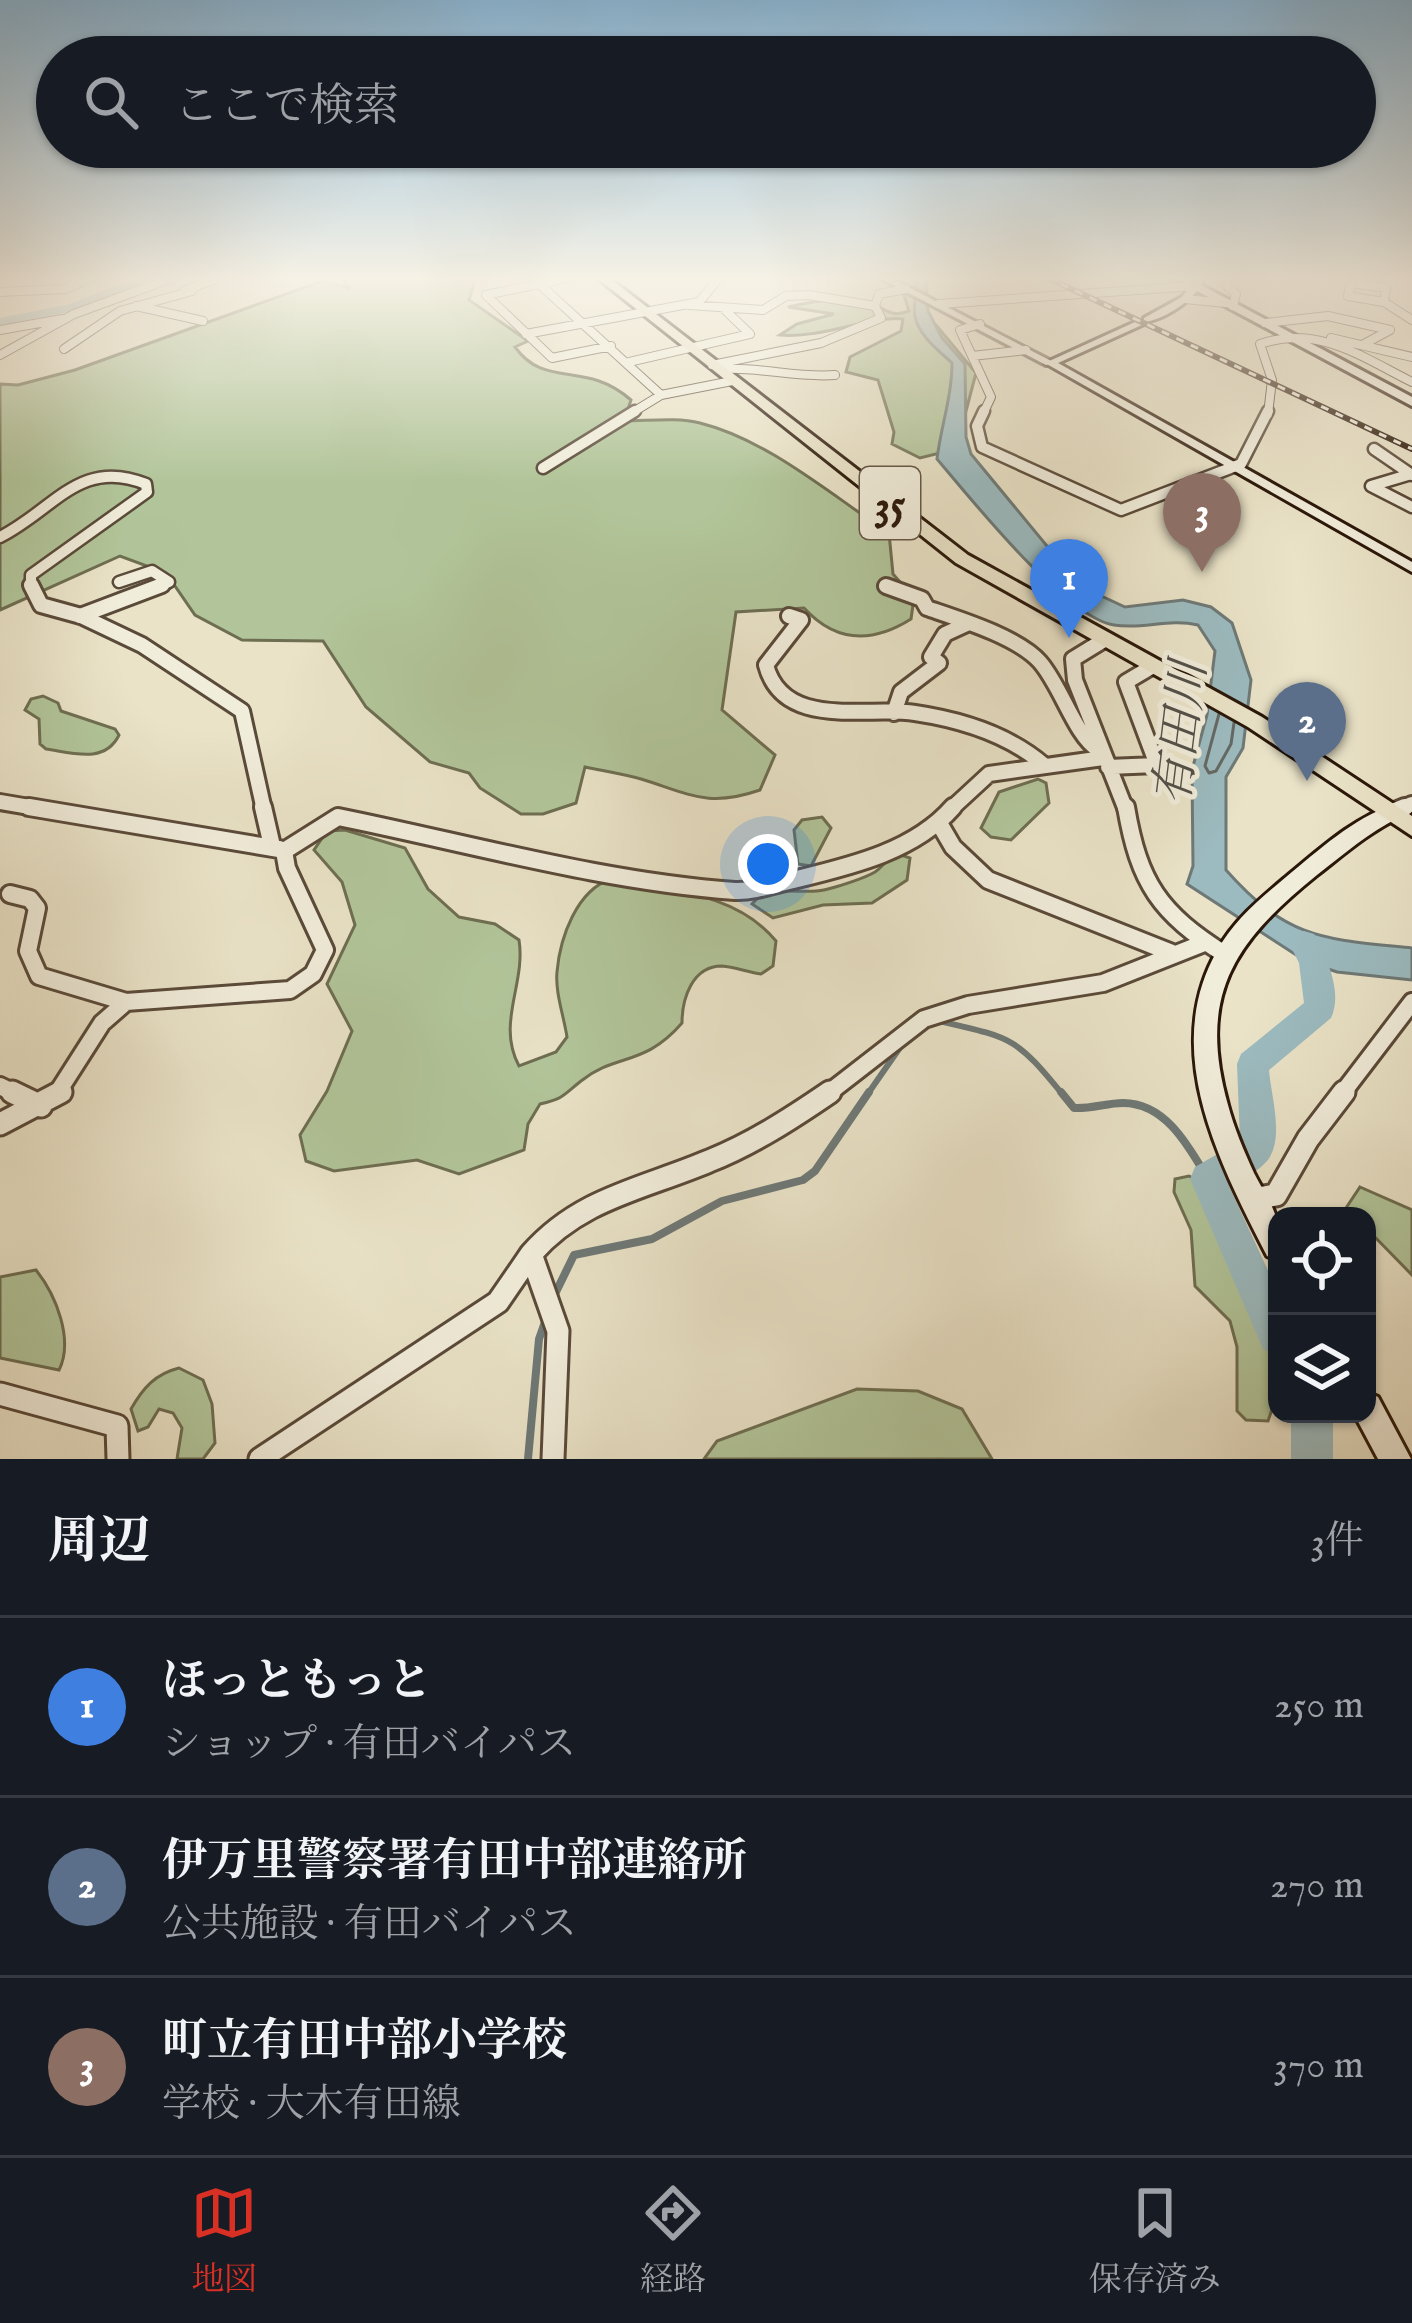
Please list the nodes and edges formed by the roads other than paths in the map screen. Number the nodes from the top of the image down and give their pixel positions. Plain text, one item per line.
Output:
1 (70, 345) edge
2 (538, 345) edge
3 (687, 345) edge
4 (707, 345) edge
5 (821, 345) edge
6 (967, 345) edge
7 (1017, 345) edge
8 (1091, 345) edge
9 (1260, 345) edge
10 (1306, 345) edge
11 (1332, 345) edge
12 (1368, 345) edge
13 (611, 346) joint
14 (64, 349) dead end
15 (692, 349) junction
16 (1026, 350) junction
17 (972, 356) junction
18 (1412, 357) edge
19 (629, 362) junction
20 (1050, 363) junction
21 (721, 372) junction
22 (835, 375) dead end
23 (1412, 382) edge
24 (661, 395) junction
25 (1412, 402) edge
26 (1373, 448) dead end
27 (543, 468) dead end
28 (1235, 468) junction
29 (1412, 475) edge
30 (1412, 507) edge
31 (0, 537) edge
32 (1412, 568) edge
33 (119, 583) dead end
34 (886, 586) dead end
35 (80, 616) junction
36 (789, 616) dead end
37 (969, 623) junction
38 (1105, 640) junction
39 (1153, 666) junction
40 (894, 713) junction
41 (1104, 759) junction
42 (1044, 765) junction
43 (0, 802) edge
44 (1402, 808) edge
45 (939, 823) junction
46 (1412, 827) edge
47 (278, 849) junction
48 (10, 894) dead end
49 (1215, 949) junction
50 (1172, 953) junction
51 (126, 1002) junction
52 (1412, 1002) edge
53 (0, 1086) edge
54 (41, 1106) junction
55 (0, 1124) edge
56 (1248, 1192) junction
57 (1268, 1229) edge
58 (531, 1254) junction
59 (0, 1394) edge
60 (1375, 1423) edge
61 (118, 1459) edge
62 (260, 1459) edge
63 (553, 1459) edge
64 (1395, 1459) edge

1 - 14 street
2 - 13 street
3 - 15 highway, 35
4 - 15 street
5 - 21 street
6 - 17 street
7 - 16 street
8 - 20 main road
9 - 28 street
10 - 25 main road
11 - 23 street
12 - 18 street
13 - 19 street
15 - 19 street
15 - 21 highway, 35
16 - 17 street
16 - 20 street
17 - 28 street
19 - 24 street
20 - 28 main road
21 - 22 street
21 - 24 street
21 - 38 highway, 35
24 - 27 street
26 - 29 street
28 - 32 main road
29 - 30 street
31 - 35 street
33 - 35 street
34 - 37 street
35 - 47 street
36 - 40 street
37 - 40 street
37 - 41 street
38 - 39 highway, 35
38 - 41 street
39 - 41 street
39 - 44 highway, 35
40 - 42 street
41 - 42 street
41 - 49 street
42 - 45 street
43 - 47 street
44 - 46 highway, 35
44 - 49 main road
45 - 47 street
45 - 50 street
47 - 51 street
48 - 51 street
49 - 50 street
49 - 56 main road
50 - 58 street
51 - 54 street
52 - 56 street
53 - 54 street
54 - 55 street
56 - 57 main road
58 - 62 street
58 - 63 street
59 - 61 street
60 - 64 main road

